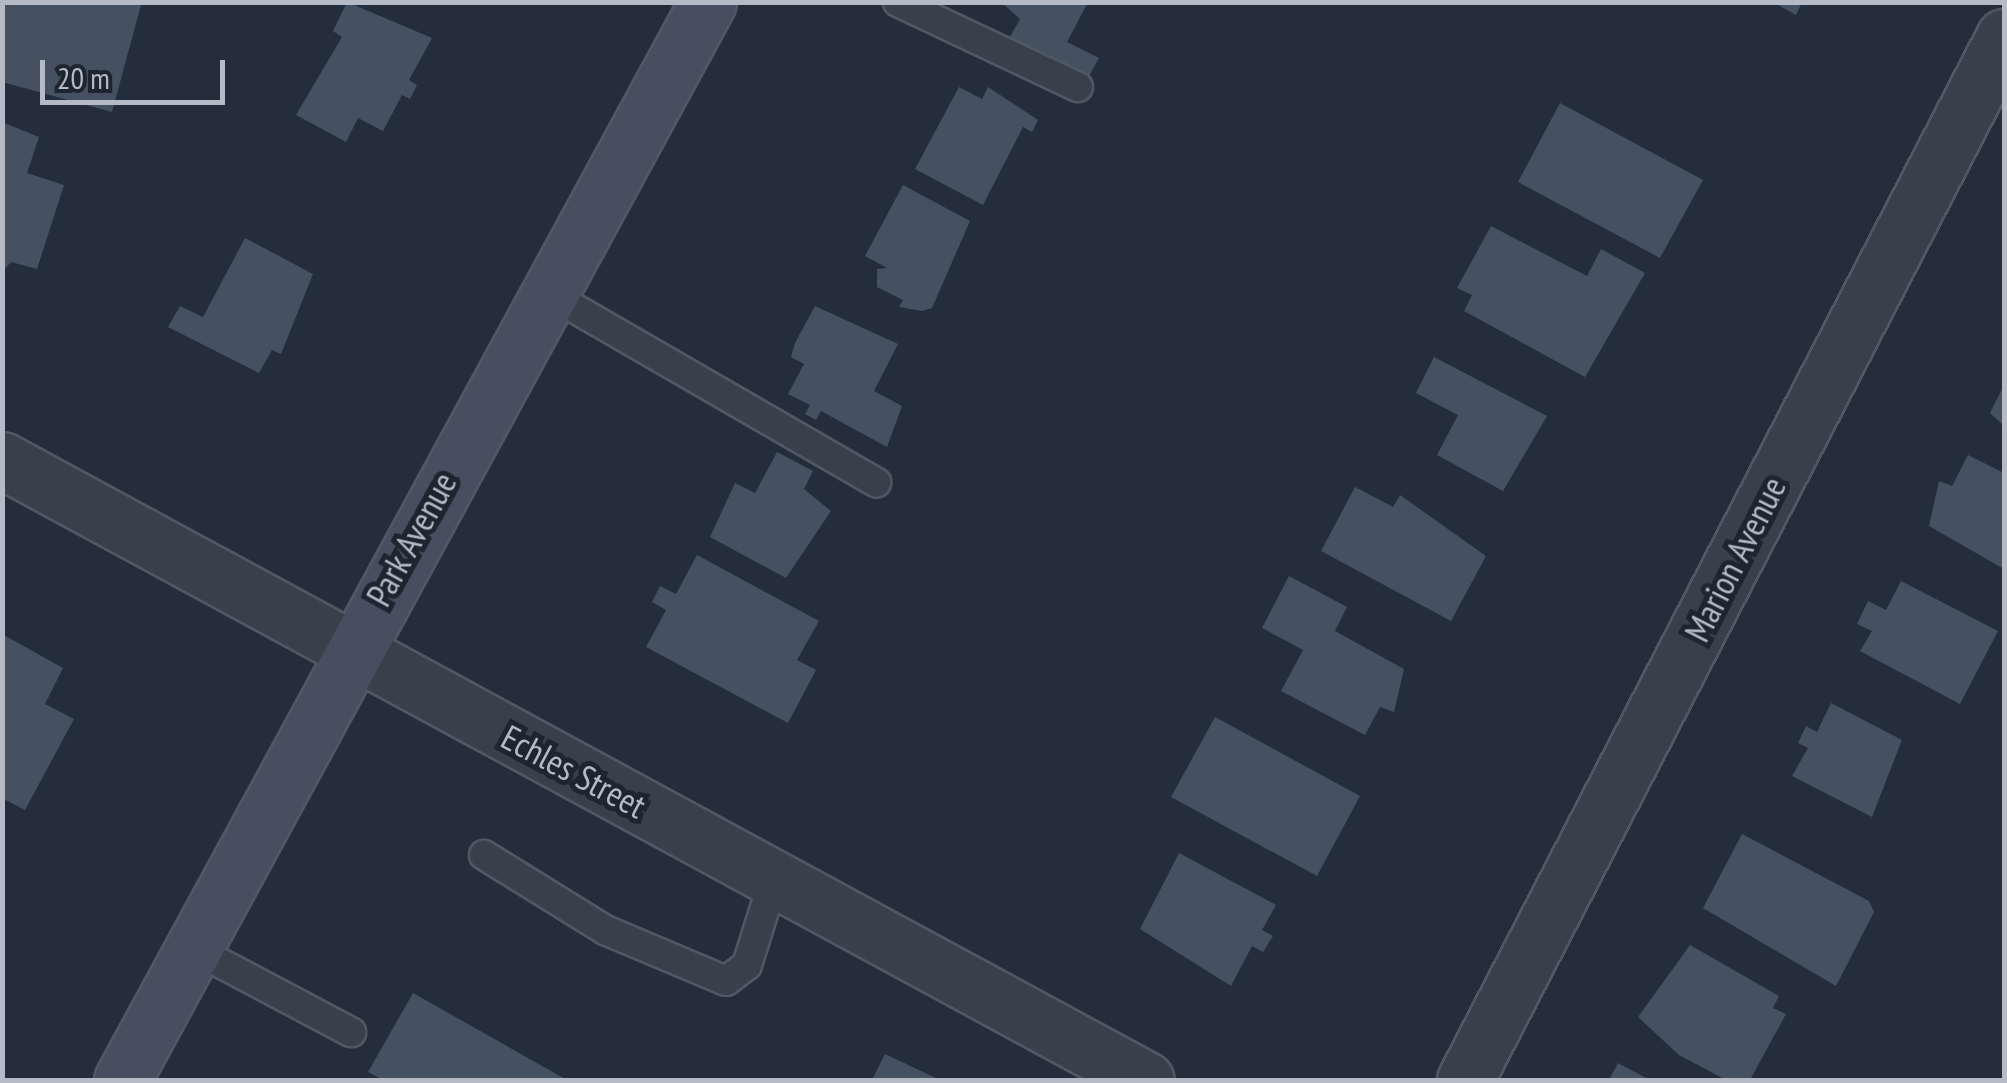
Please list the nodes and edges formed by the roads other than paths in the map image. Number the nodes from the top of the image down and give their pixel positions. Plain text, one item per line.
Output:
1 (708, 2) edge
2 (898, 2) edge
3 (2004, 37) edge
4 (1078, 87) dead end
5 (548, 293) junction
6 (2, 460) edge
7 (876, 482) dead end
8 (350, 649) junction
9 (484, 855) dead end
10 (774, 879) junction
11 (194, 949) junction
12 (352, 1032) dead end
13 (122, 1080) edge
14 (1146, 1080) edge
15 (1466, 1080) edge

1 - 5 main road, Park Avenue
2 - 4 lane
3 - 15 street, Marion Avenue
5 - 7 lane
5 - 8 main road, Park Avenue
6 - 8 street, Echles Street
8 - 10 street, Echles Street
8 - 11 main road, Park Avenue
9 - 10 lane
10 - 14 street, Echles Street
11 - 12 lane
11 - 13 main road, Park Avenue

